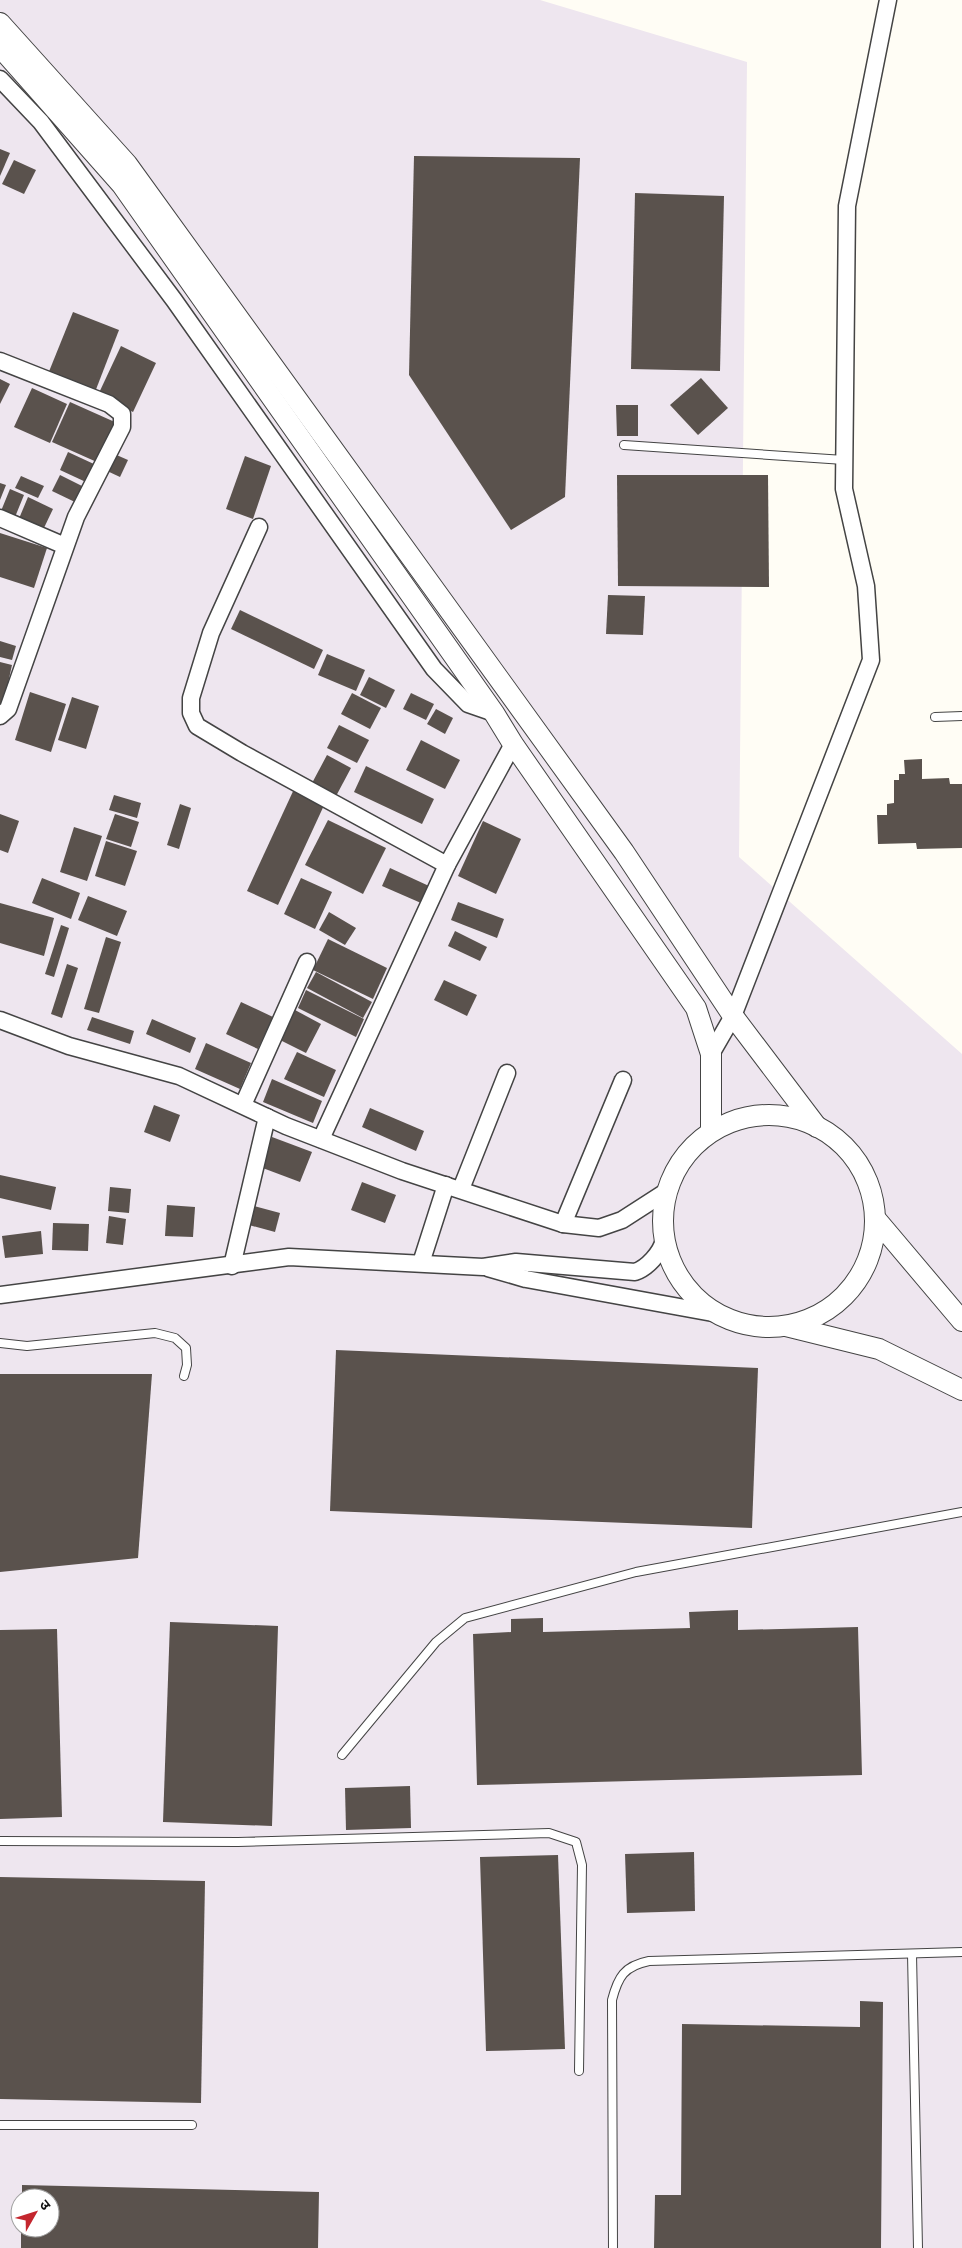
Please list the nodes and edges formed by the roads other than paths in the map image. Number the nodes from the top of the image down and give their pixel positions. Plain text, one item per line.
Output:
1 (888, 0) edge
2 (0, 23) edge
3 (0, 47) edge
4 (0, 79) edge
5 (0, 361) edge
6 (624, 445) dead end
7 (844, 460) junction
8 (0, 518) edge
9 (259, 527) dead end
10 (65, 546) junction
11 (494, 713) junction
12 (0, 716) edge
13 (962, 716) edge
14 (935, 717) dead end
15 (513, 744) junction
16 (447, 865) junction
17 (307, 962) dead end
18 (733, 1016) junction
19 (0, 1020) edge
20 (711, 1054) junction
21 (507, 1073) dead end
22 (623, 1080) dead end
23 (242, 1105) junction
24 (267, 1117) junction
25 (818, 1127) junction
26 (711, 1132) junction
27 (321, 1139) junction
28 (453, 1187) junction
29 (667, 1191) junction
30 (875, 1218) junction
31 (563, 1224) junction
32 (664, 1240) junction
33 (421, 1263) junction
34 (232, 1266) junction
35 (483, 1267) junction
36 (0, 1295) edge
37 (718, 1314) junction
38 (962, 1321) edge
39 (786, 1326) junction
40 (0, 1343) edge
41 (184, 1376) dead end
42 (962, 1390) edge
43 (962, 1512) edge
44 (342, 1755) dead end
45 (0, 1841) edge
46 (962, 1952) edge
47 (912, 1954) junction
48 (579, 2071) dead end
49 (0, 2124) edge
50 (192, 2124) dead end
51 (613, 2248) edge
52 (918, 2248) edge

1 - 7 street
2 - 18 street
3 - 11 street
4 - 11 street
5 - 10 street
6 - 7 lane
7 - 18 street
8 - 10 street
9 - 16 street
10 - 12 street
11 - 15 street
13 - 14 lane
15 - 16 street
15 - 20 street
16 - 27 street
17 - 23 street
18 - 20 street
18 - 25 street
19 - 23 street
20 - 26 street
21 - 28 street
22 - 31 street
23 - 24 street
24 - 27 street
24 - 34 street
25 - 26 street
25 - 30 street
26 - 29 street
27 - 28 street
28 - 31 street
28 - 33 street
29 - 31 street
29 - 32 street
30 - 38 street
30 - 39 street
32 - 35 street
32 - 37 street
33 - 34 street
33 - 35 street
34 - 36 street
35 - 37 street
37 - 39 street
39 - 42 street
40 - 41 lane
43 - 44 lane
45 - 48 lane
46 - 47 lane
47 - 51 lane
47 - 52 lane
49 - 50 lane

